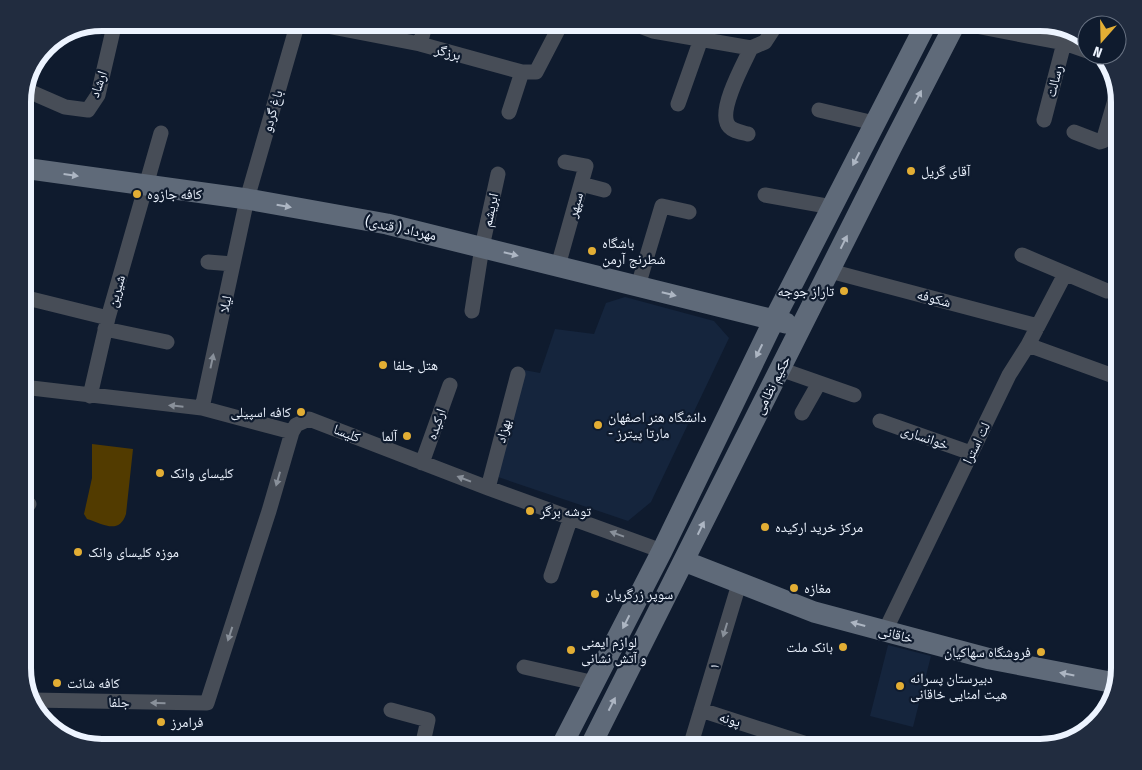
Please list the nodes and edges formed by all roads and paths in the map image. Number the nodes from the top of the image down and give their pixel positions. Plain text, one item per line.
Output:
1 (113, 31) edge
2 (295, 31) edge
3 (358, 31) edge
4 (424, 31) edge
5 (556, 31) edge
6 (653, 31) edge
7 (772, 31) edge
8 (922, 31) edge
9 (952, 31) edge
10 (1001, 31) edge
11 (700, 39) junction
12 (1064, 42) junction
13 (420, 44) junction
14 (1077, 47) edge
15 (751, 48) junction
16 (522, 72) junction
17 (32, 93) edge
18 (678, 104) dead end
19 (819, 110) dead end
20 (509, 112) dead end
21 (1111, 114) edge
22 (1044, 120) dead end
23 (874, 124) junction
24 (1074, 132) dead end
25 (162, 133) dead end
26 (748, 134) dead end
27 (565, 162) dead end
28 (31, 169) edge
29 (498, 174) dead end
30 (581, 184) junction
31 (145, 186) junction
32 (604, 190) dead end
33 (765, 195) dead end
34 (247, 199) junction
35 (832, 207) junction
36 (688, 212) dead end
37 (482, 247) junction
38 (1022, 256) dead end
39 (208, 262) dead end
40 (233, 264) junction
41 (558, 266) junction
42 (830, 271) junction
43 (1065, 274) junction
44 (638, 286) junction
45 (1107, 291) dead end
46 (31, 299) edge
47 (472, 310) dead end
48 (774, 320) junction
49 (107, 323) junction
50 (1038, 326) junction
51 (802, 327) junction
52 (167, 342) dead end
53 (1028, 345) junction
54 (780, 369) junction
55 (518, 374) dead end
56 (1111, 375) edge
57 (819, 383) junction
58 (450, 385) dead end
59 (31, 388) edge
60 (854, 394) dead end
61 (90, 396) junction
62 (202, 408) junction
63 (802, 413) dead end
64 (880, 421) dead end
65 (292, 432) junction
66 (971, 453) junction
67 (422, 463) junction
68 (488, 488) junction
69 (571, 517) junction
70 (662, 551) junction
71 (684, 561) junction
72 (551, 576) dead end
73 (739, 584) junction
74 (885, 631) junction
75 (524, 667) dead end
76 (595, 682) junction
77 (1109, 682) edge
78 (40, 700) edge
79 (391, 710) dead end
80 (701, 710) junction
81 (424, 739) edge
82 (566, 739) edge
83 (595, 739) edge
84 (693, 739) edge
85 (789, 739) edge

1 - 17 street, ارشاد
2 - 34 street, باغ گردو
3 - 13 street, برزگر
4 - 13 street
5 - 16 street
6 - 11 street
7 - 15 street
8 - 23 main road, حکیم نظامی
42 -> 9 main road, حکیم نظامی
10 - 12 street
11 - 15 street
11 - 18 street
12 - 14 street
12 - 22 street, رسالت
13 - 16 street, برزگر
15 - 26 street
16 - 20 street
19 - 23 street
21 - 24 street
23 -> 35 main road, حکیم نظامی
25 - 31 street, شیرین
27 - 30 street, سپهر
28 -> 31 main road, مهرداد ( قندی)
29 - 37 street, ابریشم
30 - 32 street
30 - 41 street, سپهر
31 - 34 main road, مهرداد ( قندی)
31 - 49 street, شیرین
33 - 35 street
34 -> 37 main road, مهرداد ( قندی)
34 - 40 street, لیلا
35 - 48 main road, حکیم نظامی
36 - 44 street
37 -> 41 main road, مهرداد ( قندی)
37 - 47 street, ابریشم
38 - 43 street
39 - 40 street
62 -> 40 street, لیلا
41 - 44 main road, مهرداد ( قندی)
42 - 50 street, شکوفه
42 - 51 main road, حکیم نظامی
43 - 45 street
43 - 50 street, لت استرا
44 -> 48 main road, مهرداد ( قندی)
46 - 49 street
48 - 51 main road, مهرداد ( قندی)
48 -> 70 main road, حکیم نظامی
49 - 52 street
49 - 61 street, شیرین
50 - 53 street, لت استرا
51 - 54 main road, حکیم نظامی
53 - 56 street
53 - 66 street, لت استرا
54 - 57 street
71 -> 54 main road, حکیم نظامی
55 - 68 street, بهزاد
57 - 60 street
57 - 63 street
58 - 67 street, ارکیده
59 - 61 street
62 -> 61 street
62 - 65 street
64 - 66 street, خوانساری
65 - 67 street, کلیسا
65 -> 78 street, جلفا
66 - 74 street, لت استرا
68 -> 67 street, کلیسا
68 - 69 street, کلیسا
70 -> 69 street, کلیسا
69 - 72 street
70 -> 76 main road, حکیم نظامی
71 - 73 main road, خاقانی
83 -> 71 main road, حکیم نظامی
74 -> 73 main road, خاقانی
73 -> 80 street, ۱
77 -> 74 main road, خاقانی
75 - 76 street
76 - 82 main road, حکیم نظامی
79 - 81 street
80 - 84 street, ۱
80 - 85 street, پونه

